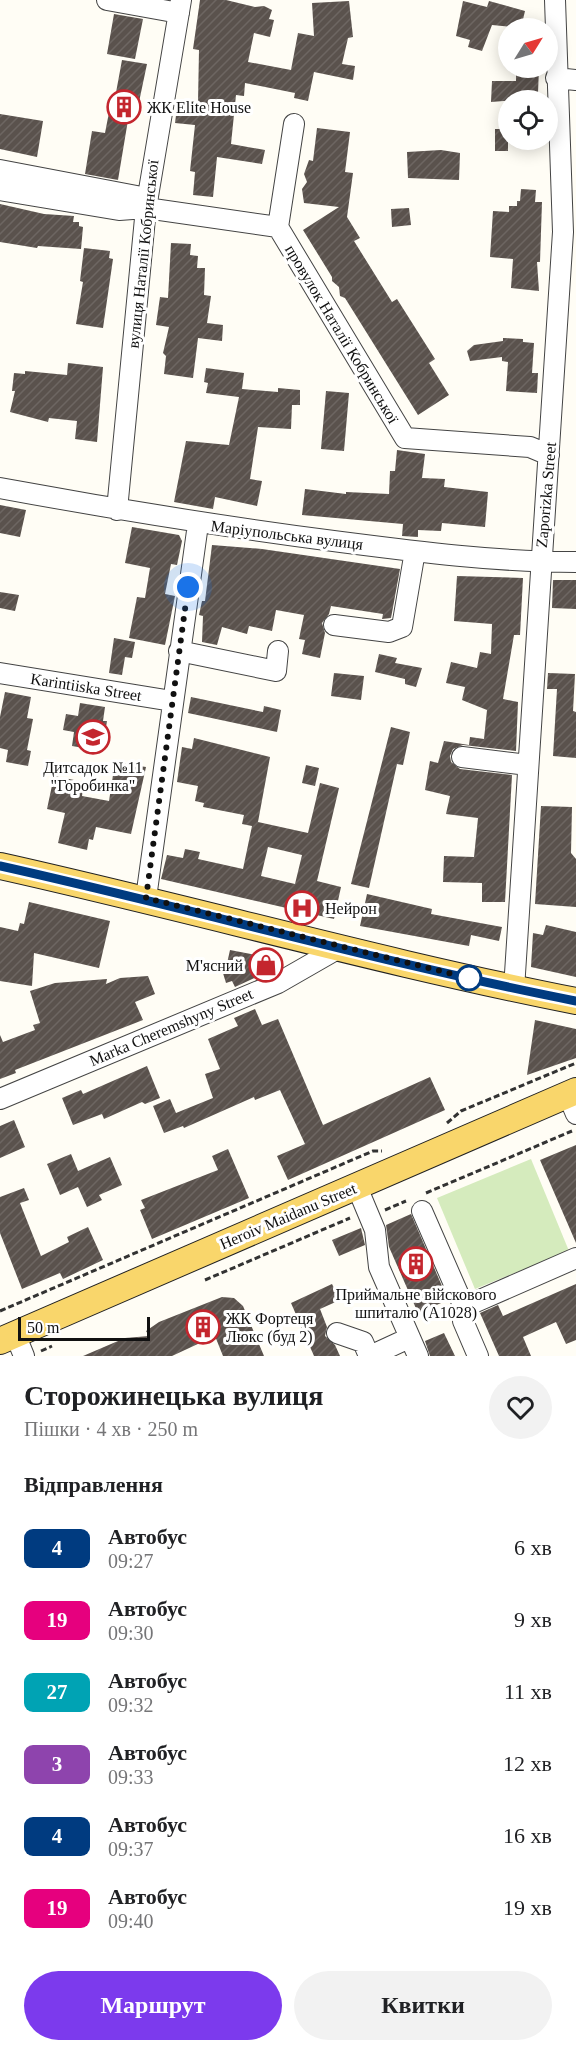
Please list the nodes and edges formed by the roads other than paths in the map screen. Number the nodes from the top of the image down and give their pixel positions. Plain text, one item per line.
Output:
1 (107, 0) edge
2 (555, 0) edge
3 (180, 6) edge
4 (555, 18) edge
5 (556, 78) joint
6 (576, 80) edge
7 (294, 124) dead end
8 (0, 170) edge
9 (0, 190) edge
10 (146, 203) junction
11 (278, 227) junction
12 (569, 232) edge
13 (549, 455) junction
14 (0, 488) edge
15 (117, 510) junction
16 (198, 524) junction
17 (415, 551) junction
18 (540, 562) junction
19 (576, 562) edge
20 (334, 625) dead end
21 (179, 651) junction
22 (278, 651) dead end
23 (0, 673) edge
24 (172, 701) junction
25 (462, 758) dead end
26 (528, 765) junction
27 (0, 866) edge
28 (146, 898) junction
29 (339, 948) junction
30 (514, 989) junction
31 (576, 1001) edge
32 (0, 1099) edge
33 (573, 1100) edge
34 (357, 1187) junction
35 (420, 1201) road end
36 (576, 1258) edge
37 (464, 1307) junction
38 (337, 1333) dead end
39 (409, 1338) junction
40 (13, 1344) edge
41 (369, 1356) edge
42 (418, 1356) edge
43 (478, 1356) edge

1 - 3 street
2 - 4 street, Zaporizka Street
3 - 10 street, вулиця Наталії Кобринської
5 - 6 street
5 - 12 street, Zaporizka Street
7 - 11 street, провулок Наталії Кобринської
8 - 10 street
9 - 10 street
10 - 11 street, провулок Наталії Кобринської
10 - 15 street, вулиця Наталії Кобринської
11 - 13 street, провулок Наталії Кобринської
12 - 13 street, Zaporizka Street
13 - 18 street, Zaporizka Street
14 - 15 street, Маріупольська вулиця
15 - 16 street, Маріупольська вулиця
16 - 17 street, Маріупольська вулиця
16 - 21 street
17 - 18 street, Маріупольська вулиця
17 - 20 street
18 - 19 street, Маріупольська вулиця
18 - 26 street, Zaporizka Street
21 - 22 street
21 - 24 street
23 - 24 street, Karintiiska Street
24 - 28 street
25 - 26 street
26 - 30 street, Zaporizka Street
27 - 28 main road
28 - 29 main road
29 - 30 main road
29 - 32 street, Marka Cheremshyny Street
30 - 31 main road
33 - 34 main road, Heroiv Maidanu Street
34 - 39 street
34 - 40 main road, Heroiv Maidanu Street
35 - 37 street
36 - 37 street
37 - 43 street
38 - 41 street
39 - 41 street
39 - 42 street

